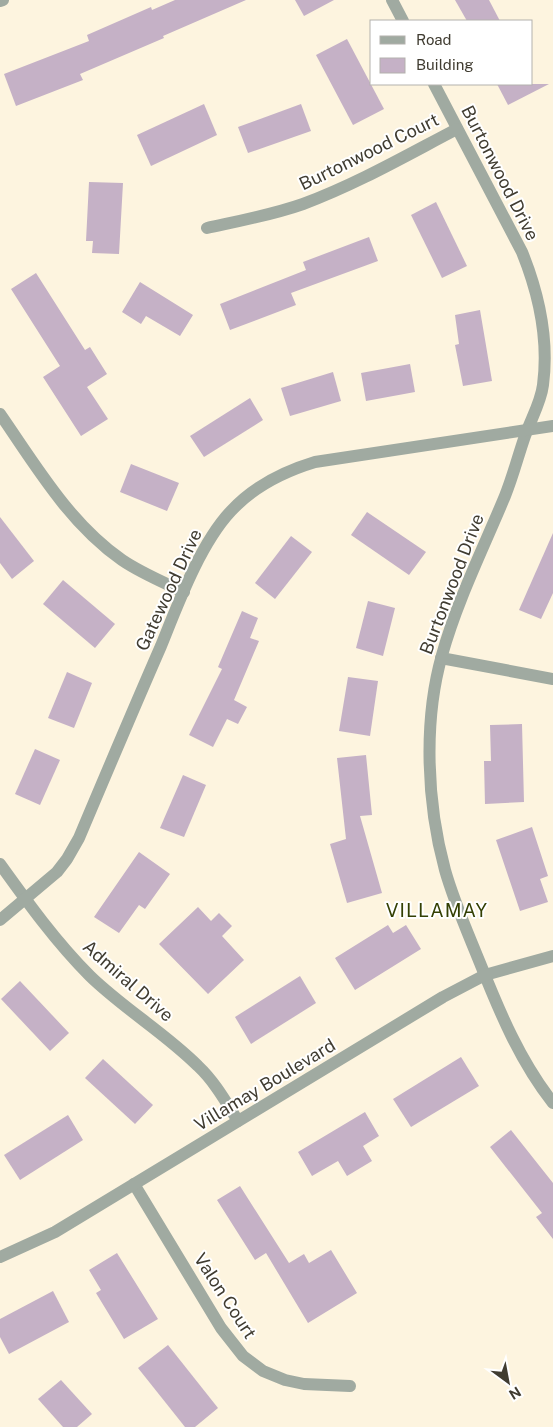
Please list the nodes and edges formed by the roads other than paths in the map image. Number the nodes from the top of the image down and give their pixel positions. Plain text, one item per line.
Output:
1 (392, 0) edge
2 (402, 20) edge
3 (435, 85) edge
4 (457, 128) junction
5 (207, 228) dead end
6 (0, 414) edge
7 (553, 426) edge
8 (528, 429) junction
9 (184, 592) junction
10 (441, 658) junction
11 (553, 679) edge
12 (0, 864) edge
13 (25, 899) junction
14 (0, 920) edge
15 (553, 956) edge
16 (485, 975) junction
17 (553, 1103) edge
18 (238, 1121) junction
19 (134, 1184) junction
20 (0, 1257) edge
21 (350, 1386) dead end

1 - 2 street
3 - 4 street, Burtonwood Drive
4 - 5 street, Burtonwood Court
4 - 8 street, Burtonwood Drive
6 - 9 street
7 - 8 street, Gatewood Drive
8 - 9 street, Gatewood Drive
8 - 10 street, Burtonwood Drive
9 - 13 street, Gatewood Drive
10 - 11 street
10 - 16 street, Burtonwood Drive
12 - 13 street, Admiral Drive
13 - 14 street, Gatewood Drive
13 - 18 street, Admiral Drive
15 - 16 street, Villamay Boulevard
16 - 17 street, Burtonwood Drive
16 - 18 street, Villamay Boulevard
18 - 19 street, Villamay Boulevard
19 - 20 street, Villamay Boulevard
19 - 21 street, Valon Court

